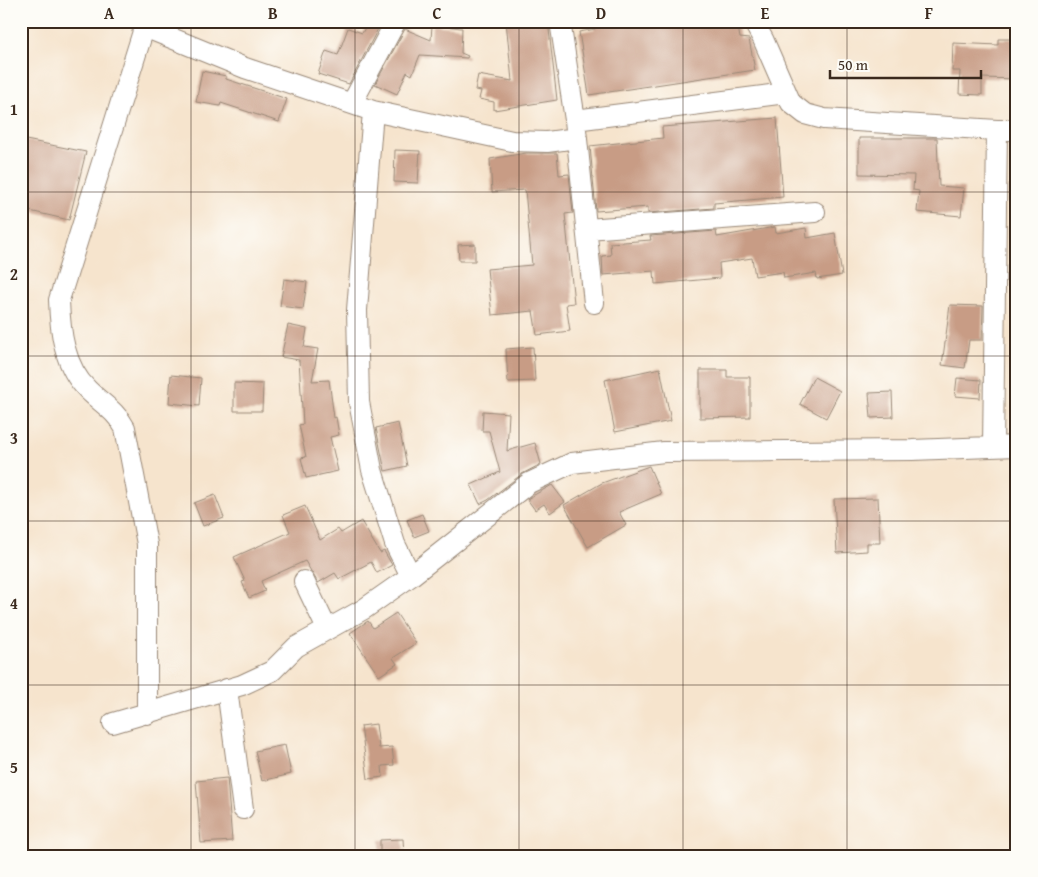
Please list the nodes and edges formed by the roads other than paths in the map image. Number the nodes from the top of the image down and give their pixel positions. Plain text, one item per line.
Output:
1 (396, 21) edge
2 (560, 21) edge
3 (753, 21) edge
4 (144, 23) edge
5 (786, 93) junction
6 (352, 102) junction
7 (373, 111) junction
8 (576, 129) junction
9 (997, 130) junction
10 (1017, 130) edge
11 (815, 212) dead end
12 (587, 229) junction
13 (594, 303) dead end
14 (1017, 446) edge
15 (993, 447) junction
16 (411, 576) junction
17 (304, 581) dead end
18 (327, 629) junction
19 (226, 689) junction
20 (147, 714) junction
21 (113, 723) dead end
22 (244, 809) dead end

1 - 6 street
2 - 8 street
3 - 5 street
4 - 6 street
4 - 20 street
5 - 8 street
5 - 9 street
6 - 7 street
7 - 8 street
7 - 16 street
8 - 12 street
9 - 10 street
9 - 15 street
11 - 12 street
12 - 13 street
14 - 15 street
15 - 16 street
16 - 18 street
17 - 18 street
18 - 19 street
19 - 20 street
19 - 22 street
20 - 21 street

